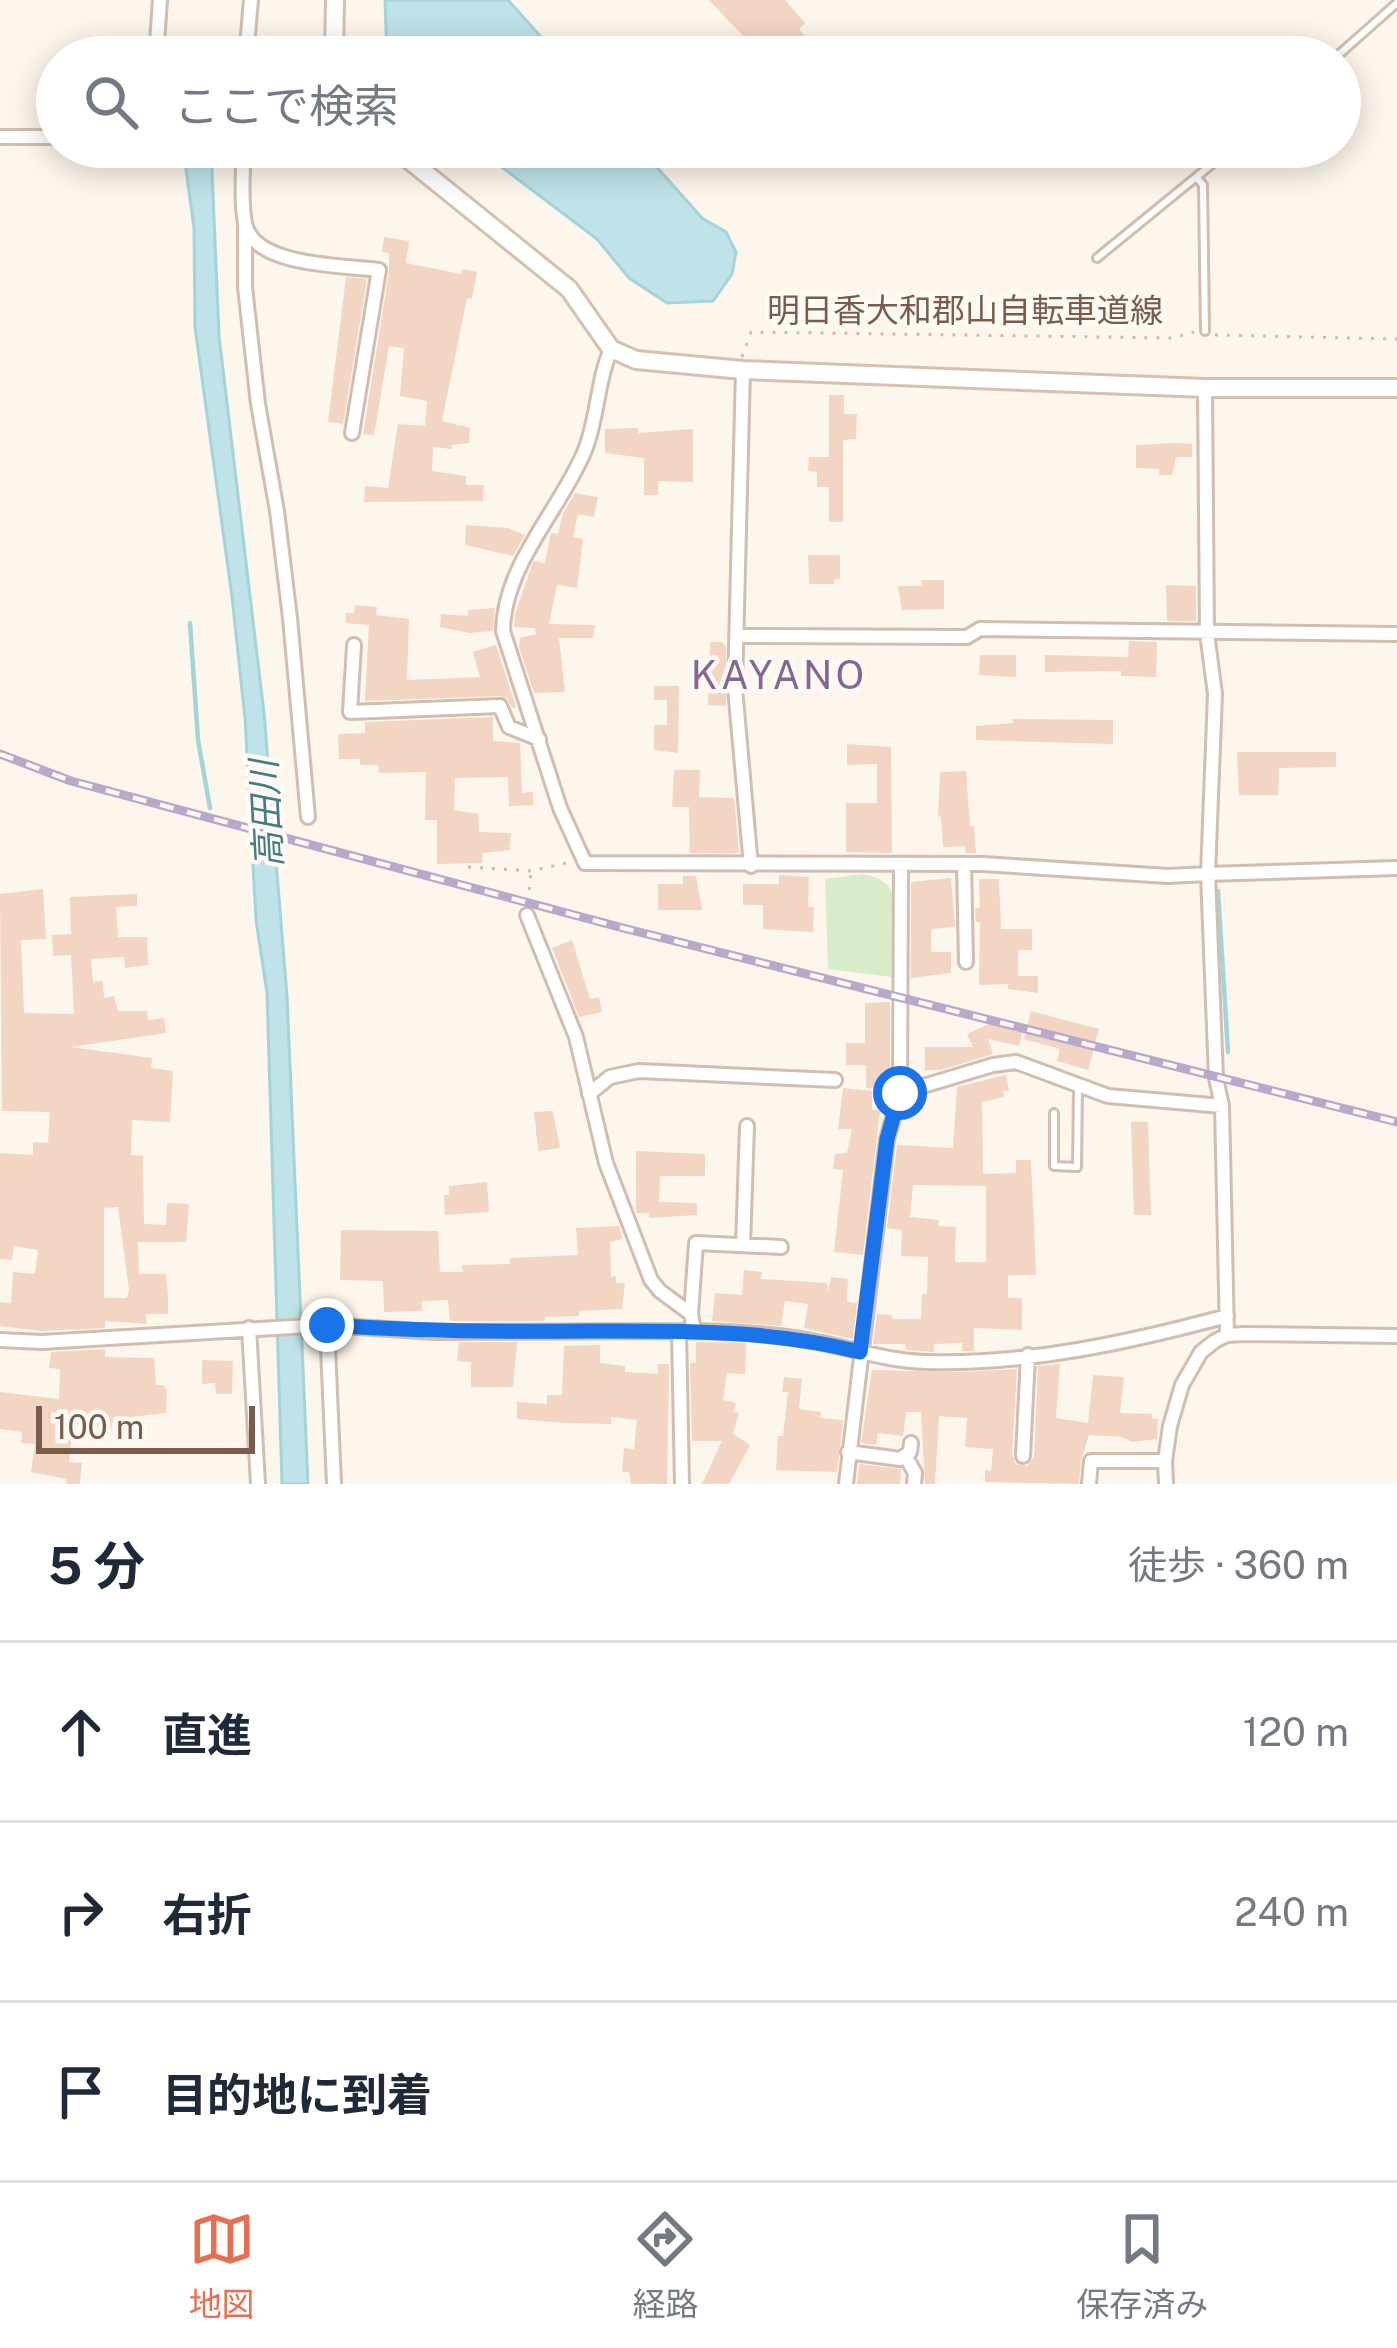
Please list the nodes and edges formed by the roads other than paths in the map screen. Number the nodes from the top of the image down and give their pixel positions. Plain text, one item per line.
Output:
1 (160, 0) edge
2 (250, 0) edge
3 (335, 0) edge
4 (1397, 3) edge
5 (161, 36) edge
6 (245, 36) edge
7 (334, 36) edge
8 (1360, 36) edge
9 (0, 137) edge
10 (36, 137) edge
11 (244, 168) edge
12 (418, 168) edge
13 (1209, 168) edge
14 (1197, 178) junction
15 (245, 227) junction
16 (1097, 258) dead end
17 (1205, 331) road end
18 (611, 349) junction
19 (742, 364) junction
20 (1205, 388) junction
21 (1397, 388) edge
22 (352, 433) dead end
23 (1208, 633) junction
24 (1397, 634) edge
25 (739, 636) junction
26 (353, 645) dead end
27 (539, 740) junction
28 (308, 817) dead end
29 (964, 864) junction
30 (751, 866) junction
31 (901, 866) junction
32 (1397, 868) edge
33 (1208, 874) junction
34 (527, 915) road end
35 (966, 962) dead end
36 (835, 1080) dead end
37 (1078, 1088) junction
38 (900, 1093) junction
39 (589, 1094) junction
40 (1222, 1106) junction
41 (1054, 1113) dead end
42 (747, 1126) dead end
43 (743, 1245) junction
44 (782, 1247) dead end
45 (691, 1314) junction
46 (1227, 1316) junction
47 (327, 1325) junction
48 (249, 1328) junction
49 (687, 1331) junction
50 (1227, 1335) junction
51 (1397, 1336) edge
52 (0, 1340) edge
53 (860, 1352) junction
54 (1028, 1355) junction
55 (848, 1453) junction
56 (1023, 1456) dead end
57 (1165, 1461) junction
58 (258, 1484) edge
59 (334, 1484) edge
60 (682, 1484) edge
61 (847, 1484) edge
62 (914, 1484) edge
63 (1089, 1484) edge
64 (1166, 1484) edge

1 - 5 street
2 - 6 street
3 - 7 street
4 - 8 lane
9 - 10 street
11 - 15 street
12 - 18 street
13 - 14 lane
14 - 16 lane
14 - 17 lane
15 - 22 street
15 - 28 street
18 - 19 street
18 - 27 street
19 - 20 street
19 - 25 street
20 - 21 street
20 - 23 street
23 - 24 street
23 - 25 street
23 - 33 street
25 - 30 street
26 - 27 street
27 - 30 street
29 - 31 street
29 - 33 street
29 - 35 street
30 - 31 street
31 - 38 street
32 - 33 street
33 - 40 street
34 - 39 street
36 - 39 street
37 - 38 street
37 - 40 street
37 - 41 lane
38 - 53 street
39 - 45 street
40 - 46 street
42 - 43 street
43 - 44 street
43 - 45 street
45 - 49 street
46 - 50 street
46 - 54 street
47 - 48 street
47 - 49 street
47 - 59 street
48 - 52 street
48 - 58 street
49 - 53 street
49 - 60 street
50 - 51 street
50 - 57 street
53 - 54 street
53 - 55 street
54 - 56 street
55 - 61 street
55 - 62 street
57 - 63 street
57 - 64 street

